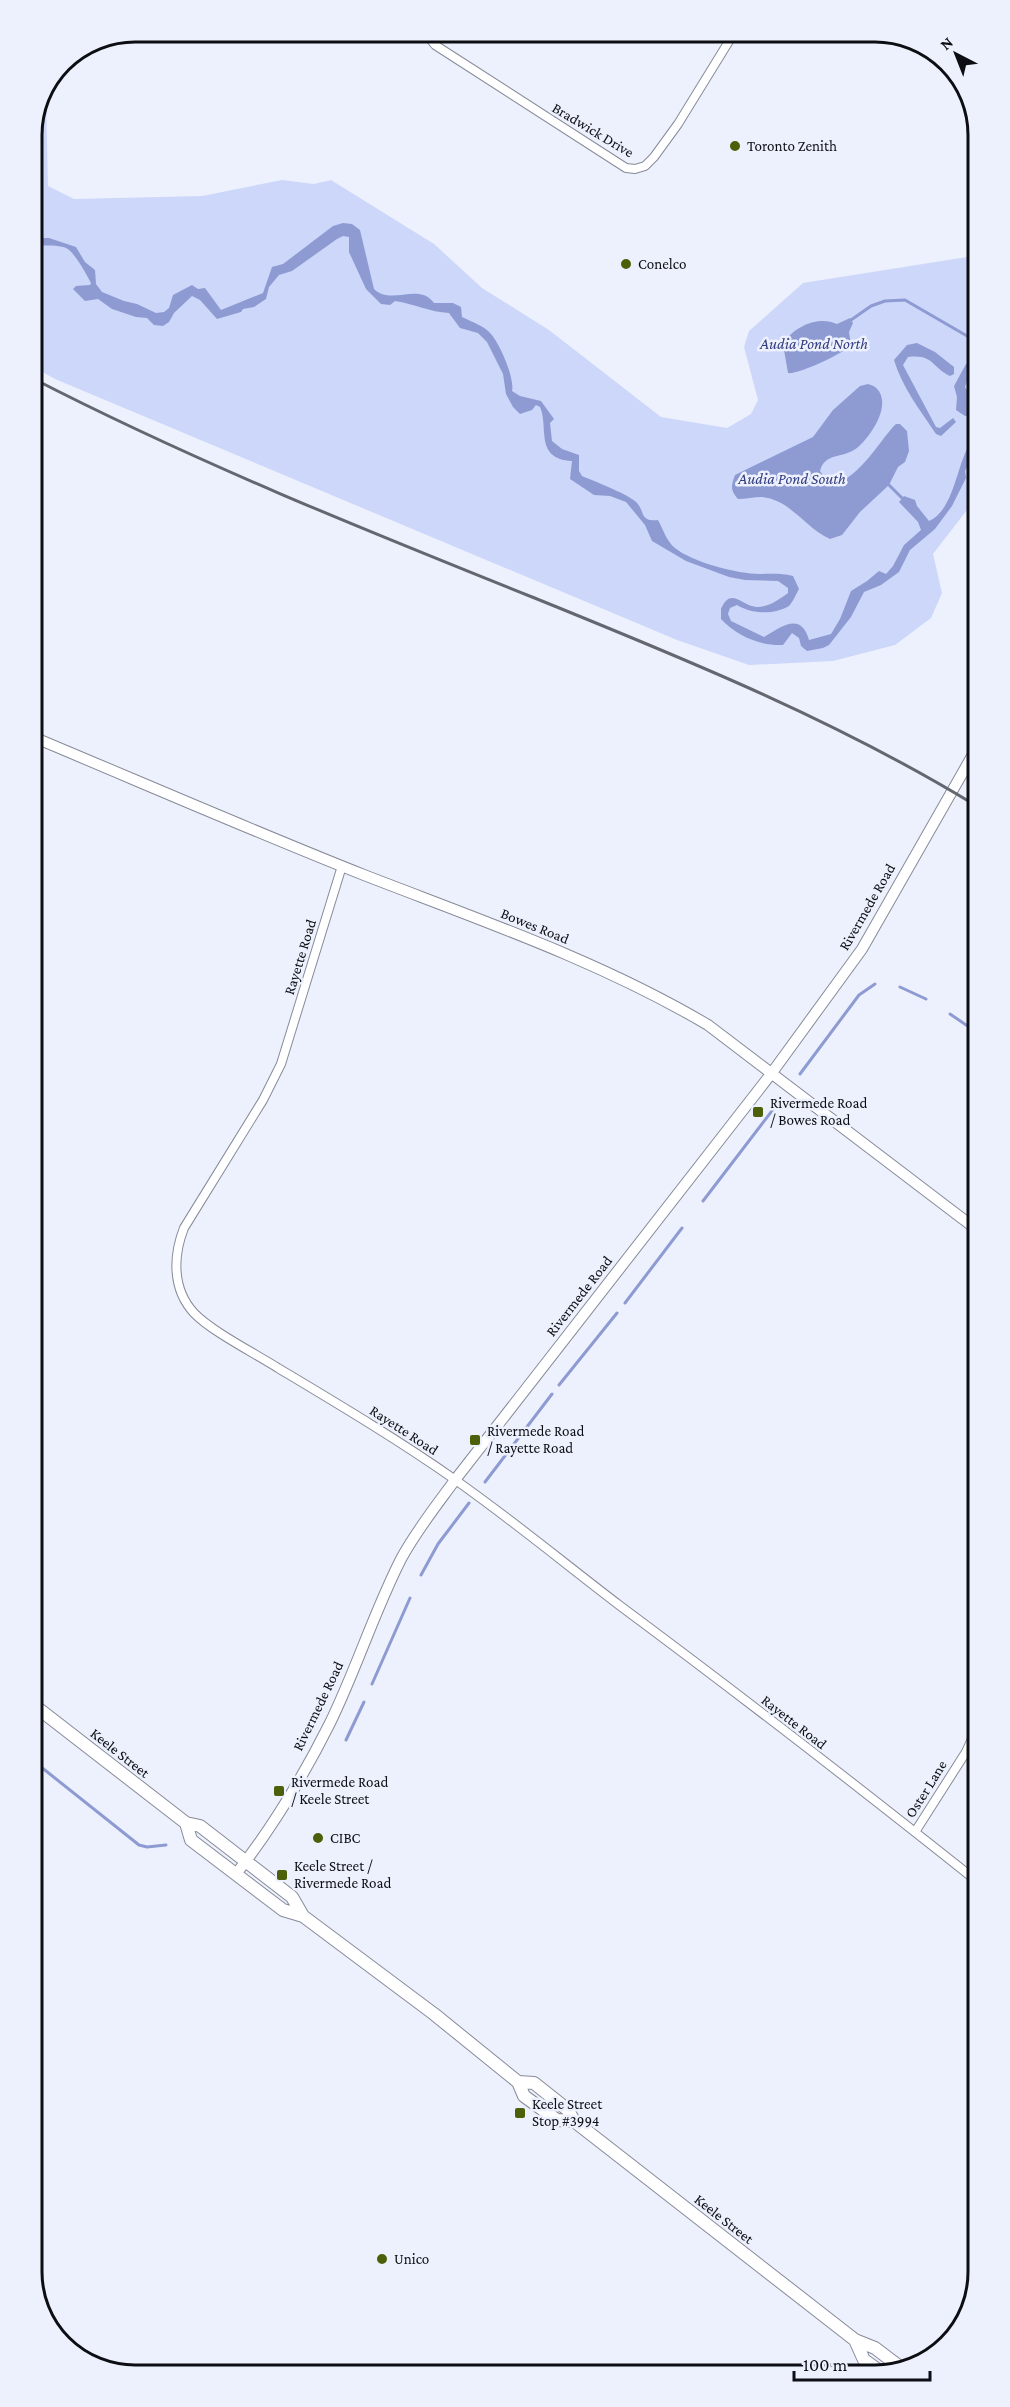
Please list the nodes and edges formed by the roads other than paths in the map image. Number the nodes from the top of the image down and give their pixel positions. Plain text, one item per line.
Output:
1 (433, 42) edge
2 (728, 42) edge
3 (42, 741) edge
4 (968, 763) edge
5 (342, 866) junction
6 (771, 1074) junction
7 (968, 1223) edge
8 (455, 1480) junction
9 (42, 1711) edge
10 (968, 1748) edge
11 (186, 1823) junction
12 (915, 1832) junction
13 (245, 1862) junction
14 (236, 1874) junction
15 (968, 1874) edge
16 (303, 1916) junction
17 (855, 2340) junction
18 (894, 2362) edge
19 (871, 2365) edge

1 - 2 street, Bradwick Drive
3 - 5 street, Bowes Road
4 - 6 street, Rivermede Road
5 - 6 street, Bowes Road
5 - 8 street, Rayette Road
6 - 7 street, Bowes Road
6 - 8 street, Rivermede Road
8 - 12 street, Rayette Road
8 - 13 street, Rivermede Road
9 - 11 main road, Keele Street
10 - 12 street, Oster Lane
11 - 13 main road, Keele Street
11 - 14 main road, Keele Street
12 - 15 street, Rayette Road
13 - 14 street, Rivermede Road
13 - 16 main road, Keele Street
14 - 16 main road, Keele Street
16 - 17 main road, Keele Street
17 - 18 main road, Keele Street
17 - 19 main road, Keele Street

